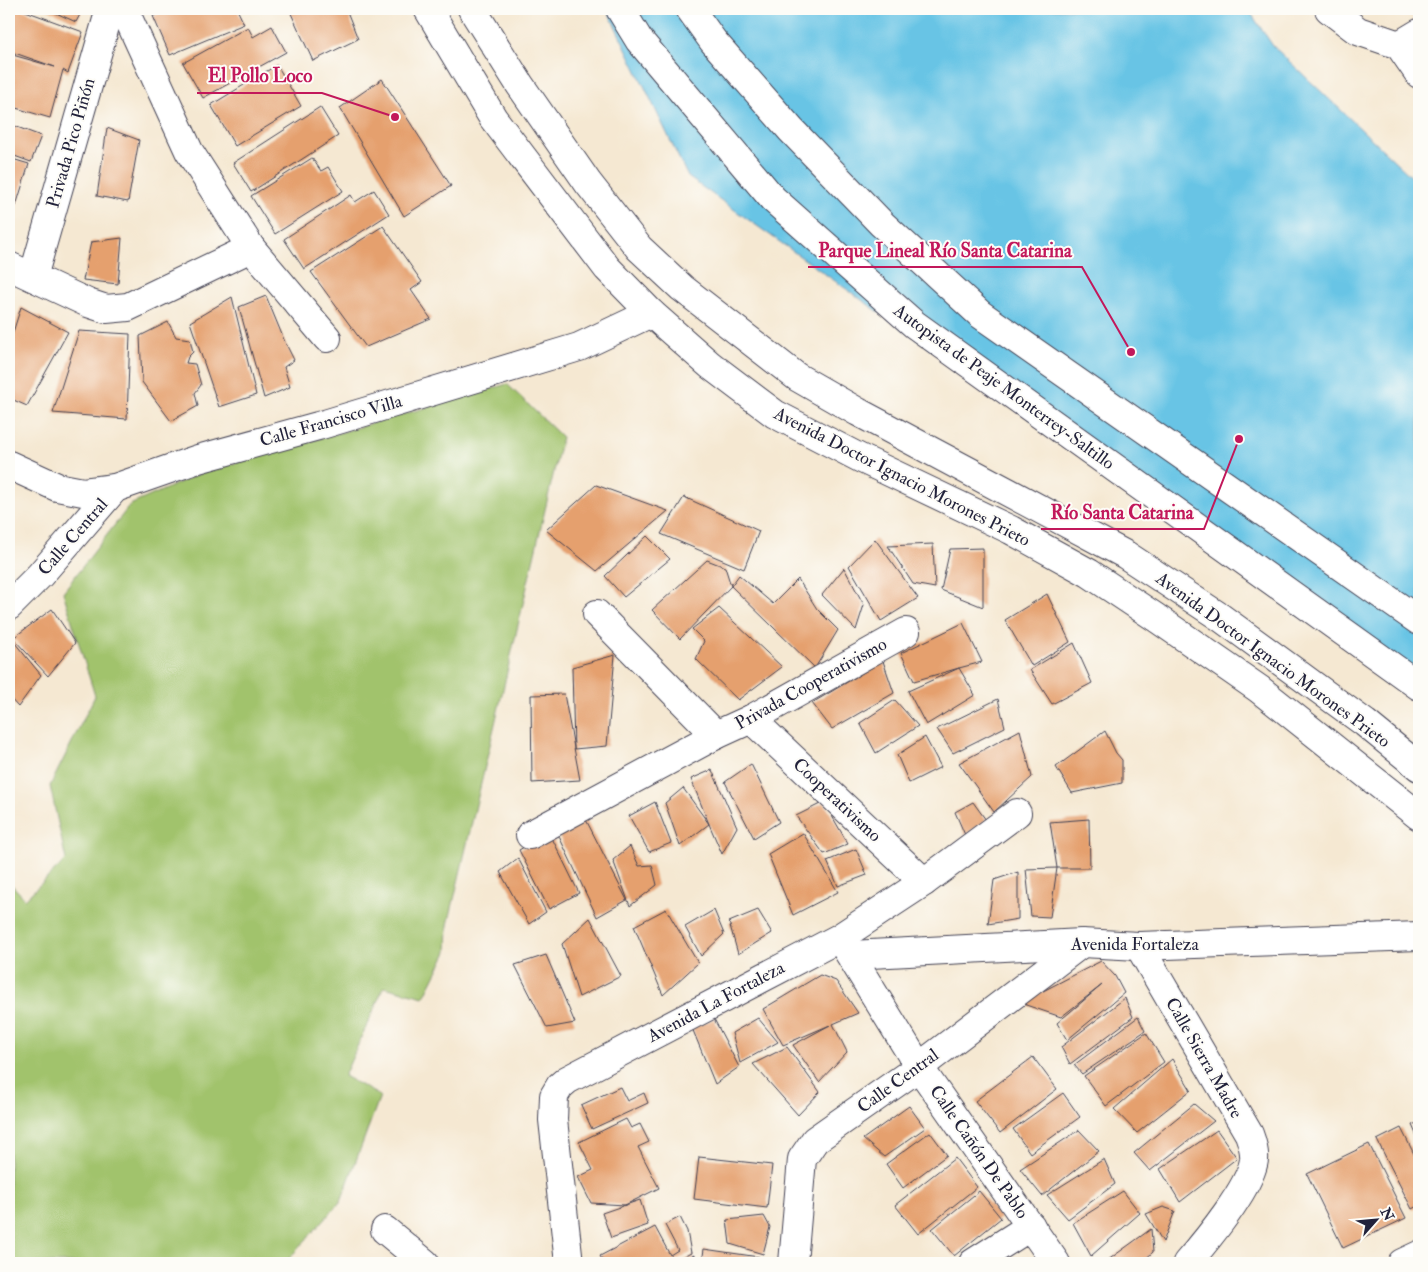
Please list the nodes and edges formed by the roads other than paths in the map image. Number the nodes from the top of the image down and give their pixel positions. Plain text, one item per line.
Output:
1 (110, 9) edge
2 (124, 9) edge
3 (428, 9) edge
4 (472, 9) edge
5 (620, 9) edge
6 (690, 9) edge
7 (1329, 9) edge
8 (1409, 39) edge
9 (1419, 74) edge
10 (251, 248) junction
11 (9, 266) edge
12 (33, 277) junction
13 (651, 313) junction
14 (327, 338) dead end
15 (9, 465) edge
16 (115, 488) junction
17 (9, 606) edge
18 (597, 614) dead end
19 (1419, 620) edge
20 (906, 632) dead end
21 (1419, 686) edge
22 (751, 719) junction
23 (716, 735) junction
24 (1419, 767) edge
25 (1017, 813) dead end
26 (1419, 816) edge
27 (530, 836) dead end
28 (924, 882) junction
29 (1419, 936) edge
30 (1082, 944) junction
31 (845, 946) junction
32 (1139, 946) junction
33 (919, 1067) junction
34 (1031, 1226) junction
35 (385, 1230) dead end
36 (1419, 1255) edge
37 (425, 1263) edge
38 (569, 1263) edge
39 (793, 1263) edge
40 (973, 1263) edge
41 (1056, 1263) edge
42 (1187, 1263) edge
43 (1402, 1263) edge

1 - 12 main road, Privada Pico Piñón
2 - 10 main road
3 - 13 main road, Avenida Doctor Ignacio Morones Prieto
4 - 24 main road, Avenida Doctor Ignacio Morones Prieto
5 - 21 main road, Autopista de Peaje Monterrey-Saltillo
6 - 19 main road
7 - 8 main road
8 - 9 main road
10 - 12 main road
10 - 14 main road
11 - 12 main road
13 - 16 main road, Calle Francisco Villa
13 - 26 main road, Avenida Doctor Ignacio Morones Prieto
15 - 16 main road, Calle Francisco Villa
16 - 17 main road, Calle Central
18 - 23 main road, Privada Cooperativismo
20 - 22 main road, Privada Cooperativismo
22 - 23 main road, Privada Cooperativismo
22 - 28 main road, Cooperativismo
23 - 27 main road, Privada Cooperativismo
25 - 28 main road, Avenida La Fortaleza
28 - 31 main road, Avenida La Fortaleza
29 - 32 main road, Avenida Fortaleza
30 - 31 main road, Avenida Fortaleza
30 - 32 main road, Avenida Fortaleza
30 - 33 main road, Calle Central
31 - 33 main road, Calle Cañón De Pablo
31 - 38 main road, Avenida La Fortaleza
32 - 42 main road, Calle Sierra Madre
33 - 34 main road, Calle Cañón De Pablo
33 - 39 main road, Calle Central
34 - 40 main road
34 - 41 main road, Calle Cañón De Pablo
35 - 37 main road
36 - 43 main road

